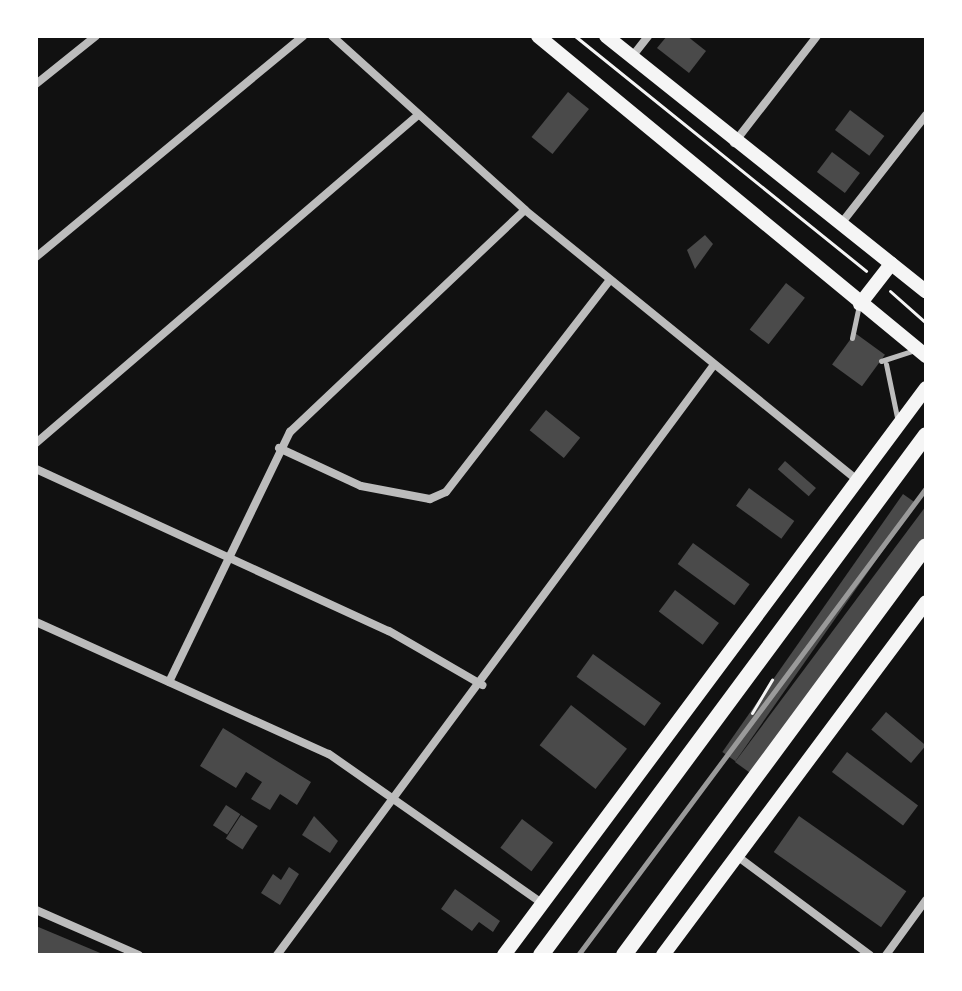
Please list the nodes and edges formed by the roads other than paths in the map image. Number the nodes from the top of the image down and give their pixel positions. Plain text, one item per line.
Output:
1 (96, 36) edge
2 (303, 36) edge
3 (332, 36) edge
4 (538, 36) edge
5 (606, 36) edge
6 (648, 36) edge
7 (817, 36) edge
8 (631, 58) junction
9 (36, 84) edge
10 (926, 115) edge
11 (417, 116) junction
12 (734, 143) junction
13 (525, 210) junction
14 (840, 225) junction
15 (36, 257) edge
16 (891, 264) junction
17 (609, 281) junction
18 (926, 291) edge
19 (860, 304) junction
20 (852, 338) dead end
21 (922, 353) edge
22 (713, 366) junction
23 (926, 388) edge
24 (899, 423) junction
25 (926, 435) edge
26 (36, 443) edge
27 (279, 448) junction
28 (36, 469) edge
29 (856, 479) junction
30 (926, 546) edge
31 (227, 555) junction
32 (926, 602) edge
33 (36, 622) edge
34 (169, 682) junction
35 (482, 685) junction
36 (399, 797) junction
37 (737, 856) junction
38 (926, 900) edge
39 (543, 904) junction
40 (36, 910) edge
41 (139, 955) edge
42 (277, 955) edge
43 (504, 955) edge
44 (541, 955) edge
45 (624, 955) edge
46 (663, 955) edge
47 (870, 955) edge
48 (886, 955) edge

1 - 9 street
2 - 15 street
3 - 11 street
4 - 19 main road
5 - 8 main road
6 - 8 street
7 - 12 street
8 - 12 main road
10 - 14 street
11 - 13 street
11 - 26 street
12 - 14 main road
13 - 17 street
13 - 27 street
14 - 16 main road
16 - 18 main road
16 - 19 main road
17 - 22 street
17 - 27 street
19 - 20 lane
19 - 21 main road
21 - 24 lane
22 - 29 street
22 - 35 street
23 - 24 main road
24 - 29 main road
25 - 44 main road
27 - 31 street
28 - 31 street
29 - 39 main road
30 - 45 main road
31 - 34 street
31 - 35 street
32 - 37 main road
33 - 34 street
34 - 36 street
35 - 36 street
36 - 39 street
36 - 42 street
37 - 46 main road
37 - 47 street
38 - 48 street
39 - 43 main road
40 - 41 street

